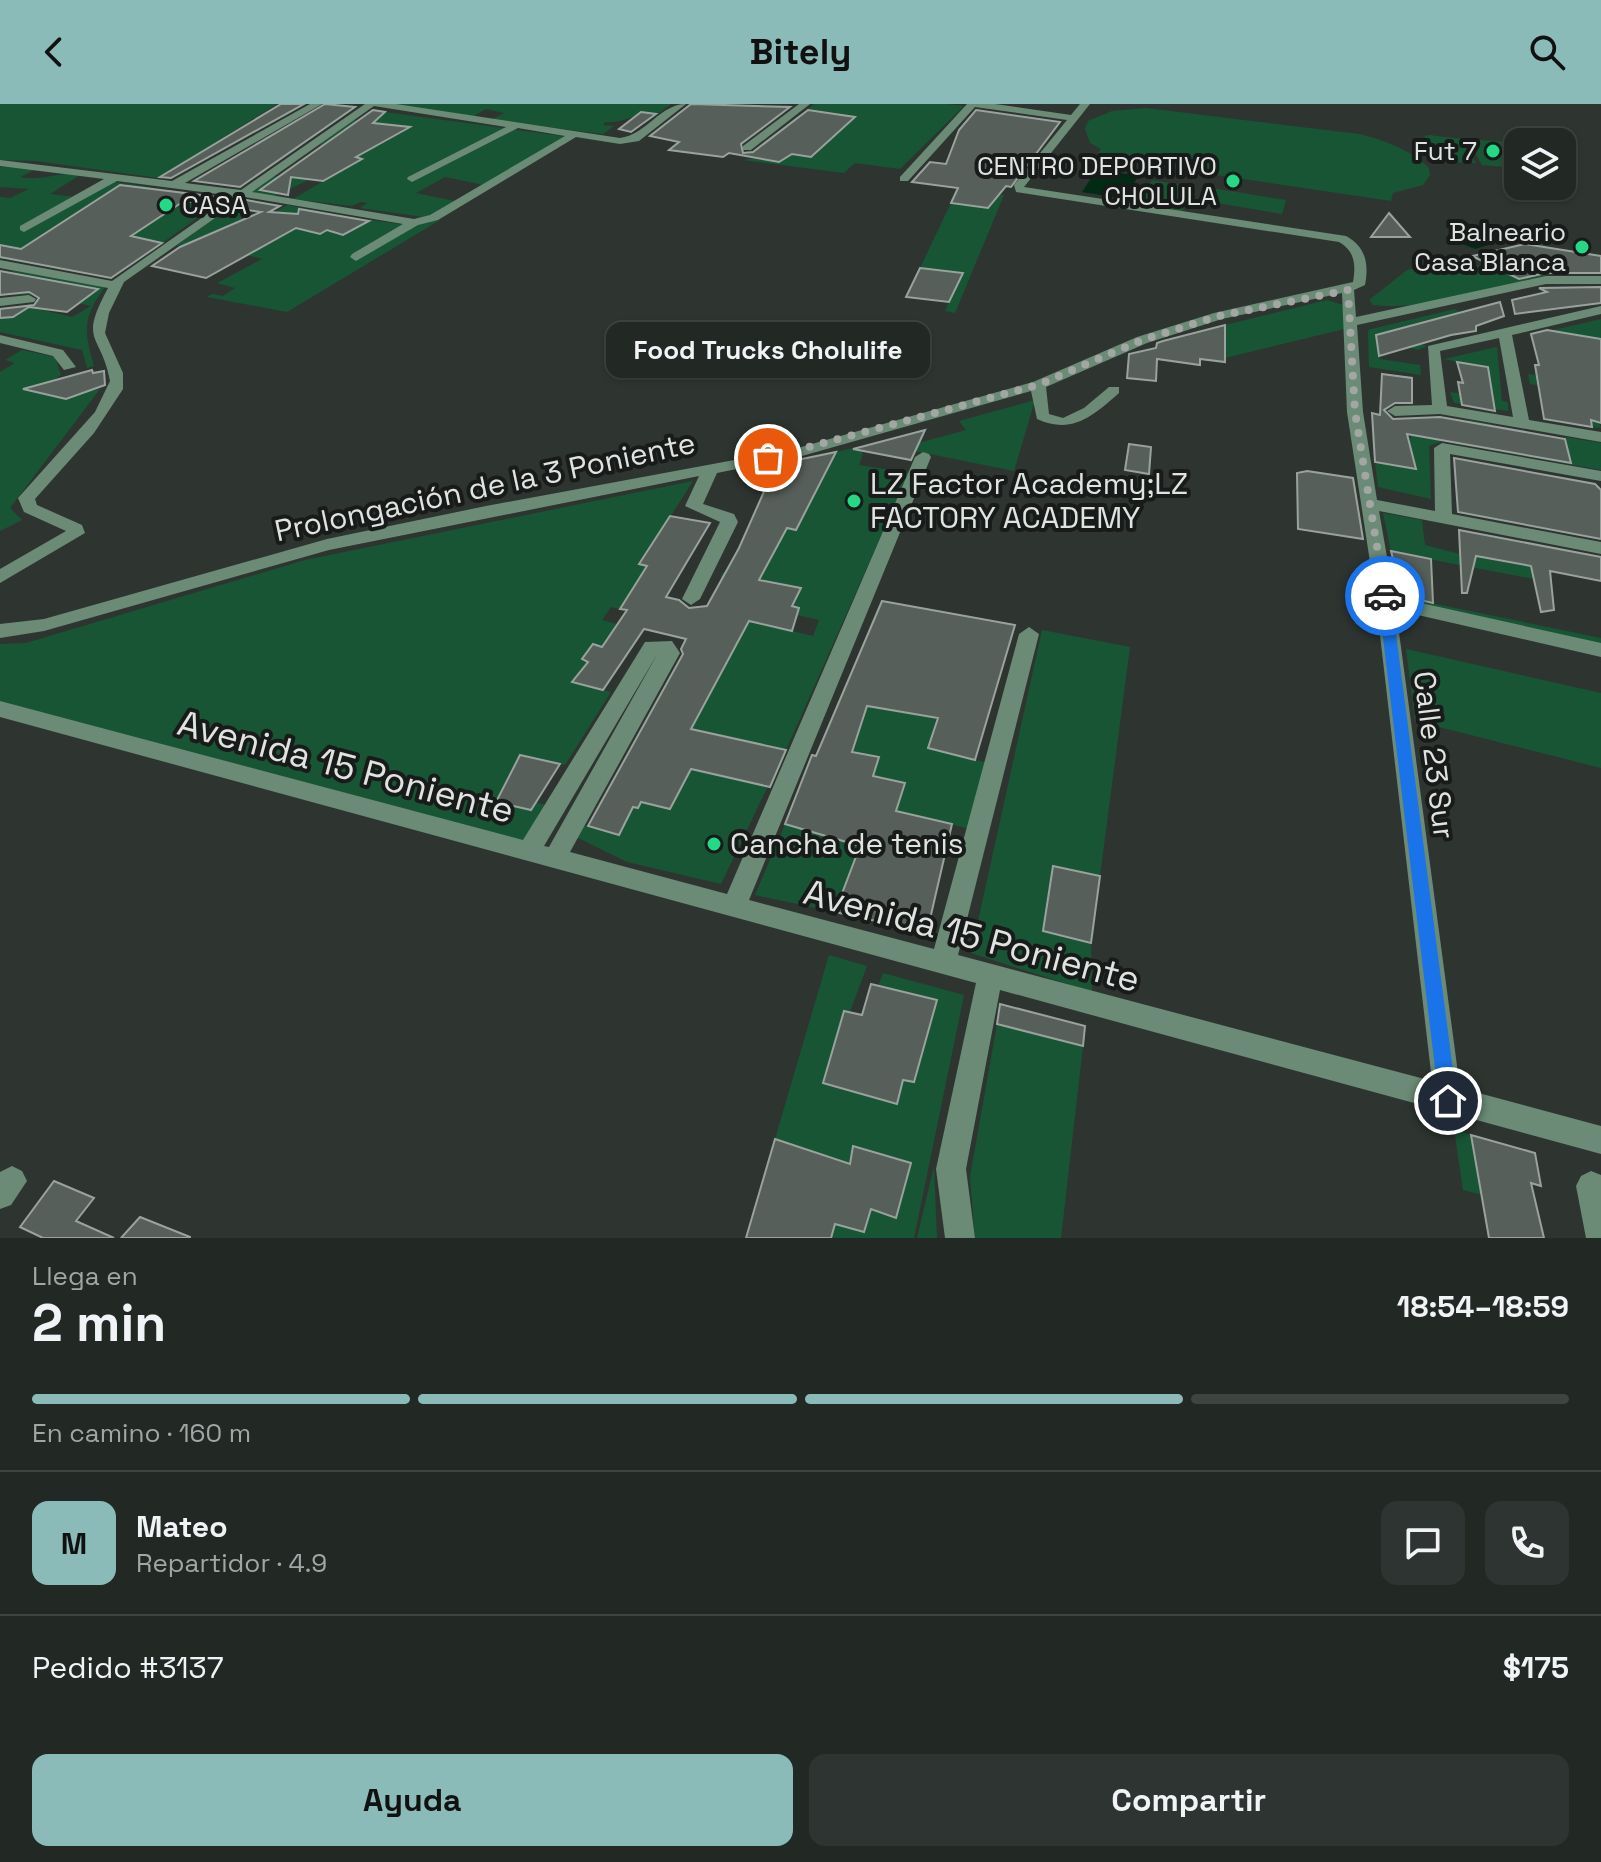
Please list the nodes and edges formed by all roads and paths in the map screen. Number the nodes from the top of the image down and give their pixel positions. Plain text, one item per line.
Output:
1 (317, 104) edge
2 (374, 104) edge
3 (681, 104) edge
4 (805, 104) edge
5 (974, 104) edge
6 (1085, 104) edge
7 (1073, 118) junction
8 (515, 126) junction
9 (575, 134) junction
10 (747, 148) dead end
11 (0, 163) edge
12 (118, 176) junction
13 (412, 179) dead end
14 (904, 179) dead end
15 (175, 184) junction
16 (239, 193) junction
17 (414, 222) junction
18 (24, 228) dead end
19 (356, 257) dead end
20 (4, 267) edge
21 (1601, 280) edge
22 (116, 286) junction
23 (29, 299) dead end
24 (0, 302) edge
25 (1349, 305) junction
26 (1601, 310) edge
27 (1407, 312) junction
28 (1505, 332) junction
29 (0, 339) edge
30 (69, 367) dead end
31 (1038, 385) junction
32 (1114, 390) dead end
33 (1440, 409) junction
34 (1395, 411) dead end
35 (1522, 423) junction
36 (1601, 437) edge
37 (923, 457) dead end
38 (711, 468) junction
39 (1601, 476) edge
40 (1370, 497) junction
41 (1444, 510) junction
42 (1601, 548) edge
43 (0, 577) edge
44 (691, 599) dead end
45 (1385, 601) junction
46 (0, 631) edge
47 (1029, 634) dead end
48 (1601, 650) edge
49 (0, 709) edge
50 (558, 803) junction
51 (582, 810) junction
52 (528, 852) junction
53 (554, 859) junction
54 (733, 908) junction
55 (943, 964) junction
56 (990, 978) junction
57 (1448, 1101) junction
58 (1601, 1140) edge
59 (1591, 1186) dead end
60 (960, 1238) edge
61 (1601, 1238) edge

1 - 15 street
2 - 8 street
2 - 16 street
3 - 9 street
4 - 10 street
5 - 7 street
5 - 14 street
6 - 7 street
7 - 25 street, Calle 23 Sur
8 - 9 street
8 - 13 street
9 - 17 street
11 - 12 street
12 - 15 street
12 - 18 street
15 - 16 street
16 - 17 street
16 - 22 street
17 - 19 street
20 - 22 street
21 - 27 street, Prolongación de la 3 Poniente
22 - 43 street
23 - 24 street
25 - 27 street
25 - 27 street, Prolongación de la 3 Poniente
25 - 31 street, Prolongación de la 3 Poniente
25 - 40 street, Calle 23 Sur
26 - 28 street
28 - 33 street
28 - 35 street
29 - 30 street
31 - 32 street
31 - 38 street, Prolongación de la 3 Poniente
33 - 34 street
33 - 35 street
35 - 36 street
37 - 54 street
38 - 44 street
38 - 46 street, Prolongación de la 3 Poniente
39 - 41 street
40 - 41 street
40 - 45 street, Calle 23 Sur
41 - 42 street
45 - 48 street
45 - 57 street, Calle 23 Sur
47 - 55 street
49 - 52 street, Avenida 15 Poniente
50 - 51 street
50 - 51 street
50 - 52 street
51 - 53 street
52 - 53 street, Avenida 15 Poniente
53 - 54 street, Avenida 15 Poniente
54 - 55 street, Avenida 15 Poniente
55 - 56 street, Avenida 15 Poniente
56 - 57 street, Avenida 15 Poniente
56 - 60 street
57 - 58 street, Avenida 15 Poniente
59 - 61 street

